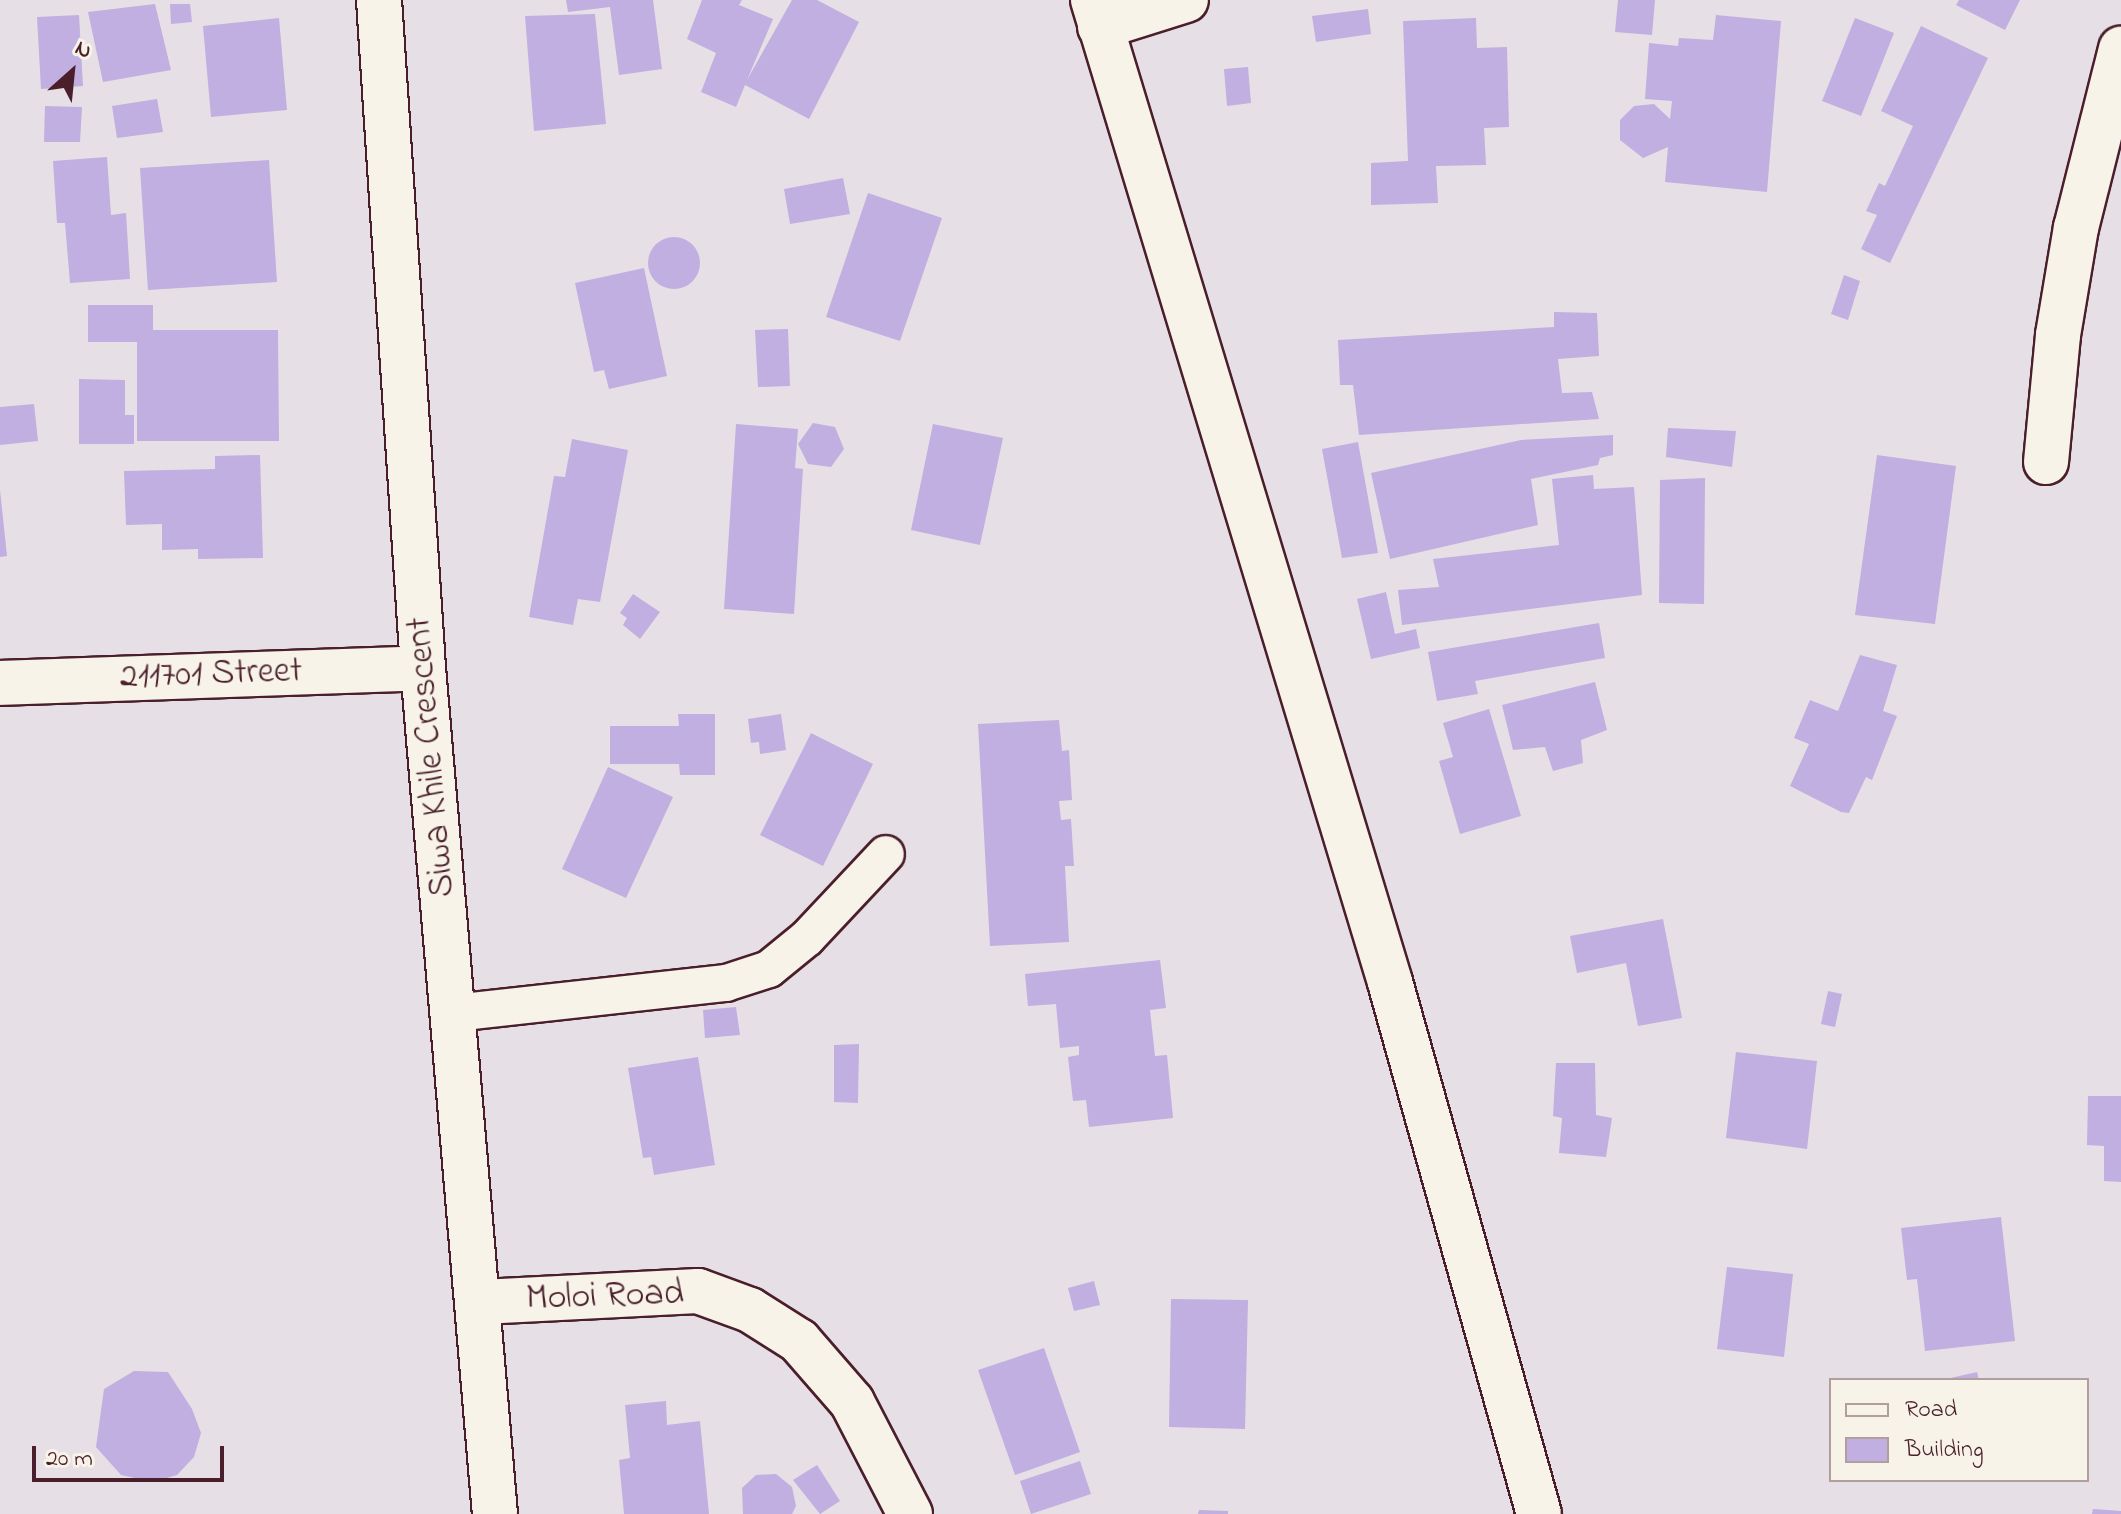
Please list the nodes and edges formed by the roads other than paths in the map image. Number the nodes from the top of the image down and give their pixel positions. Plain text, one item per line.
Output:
1 (379, 0) edge
2 (1186, 0) edge
3 (1097, 14) edge
4 (2121, 49) edge
5 (2046, 462) dead end
6 (423, 668) junction
7 (0, 683) edge
8 (886, 854) dead end
9 (454, 1013) junction
10 (481, 1302) junction
11 (495, 1514) edge
12 (910, 1514) edge
13 (1539, 1514) edge

1 - 6 street, Siwa Khile Crescent
2 - 3 street
3 - 13 street
4 - 5 street
6 - 7 street, 211701 Street
6 - 9 street, Siwa Khile Crescent
8 - 9 lane
9 - 10 street, Siwa Khile Crescent
10 - 11 street, Siwa Khile Crescent
10 - 12 street, Moloi Road

